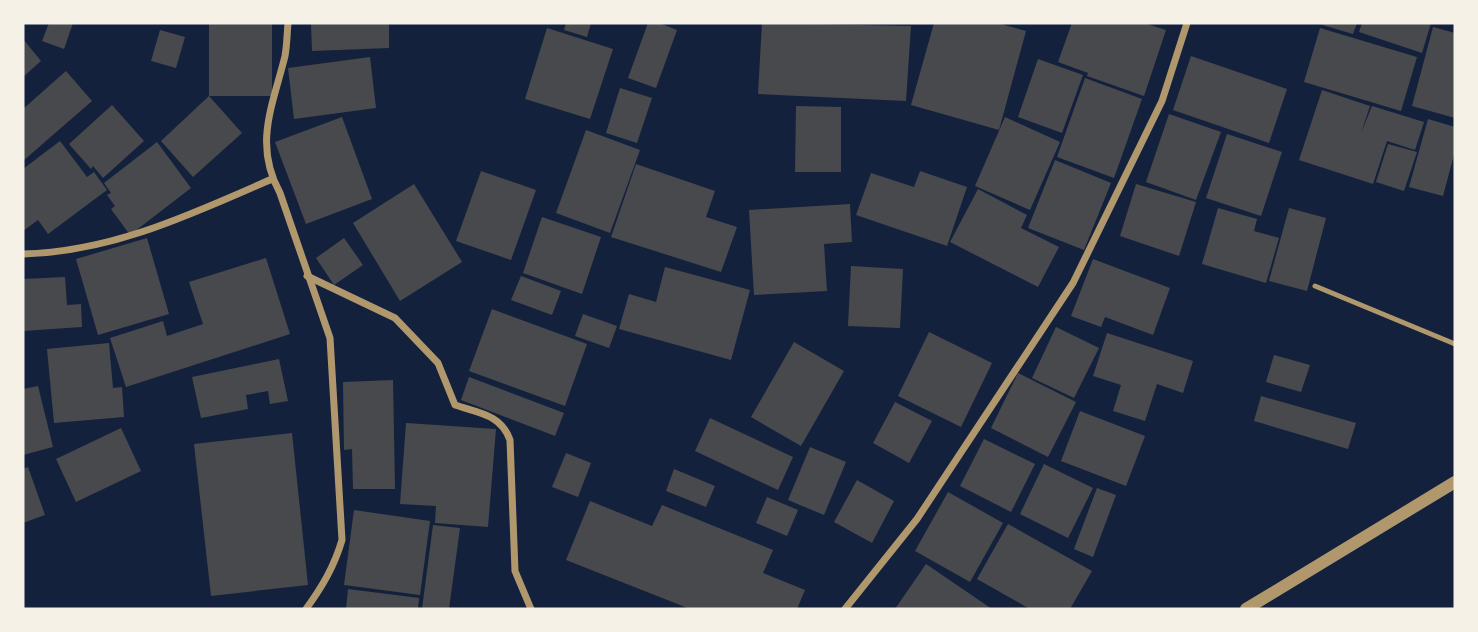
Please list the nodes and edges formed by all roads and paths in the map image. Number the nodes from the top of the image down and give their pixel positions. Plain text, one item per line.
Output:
1 (288, 23) edge
2 (1188, 23) edge
3 (272, 179) junction
4 (23, 254) edge
5 (307, 276) junction
6 (1315, 286) dead end
7 (1455, 344) edge
8 (1455, 482) edge
9 (306, 609) edge
10 (531, 609) edge
11 (845, 609) edge
12 (1246, 609) edge

1 - 3 street
2 - 11 street
3 - 4 street
3 - 5 street
5 - 9 street
5 - 10 street
6 - 7 lane
8 - 12 street

